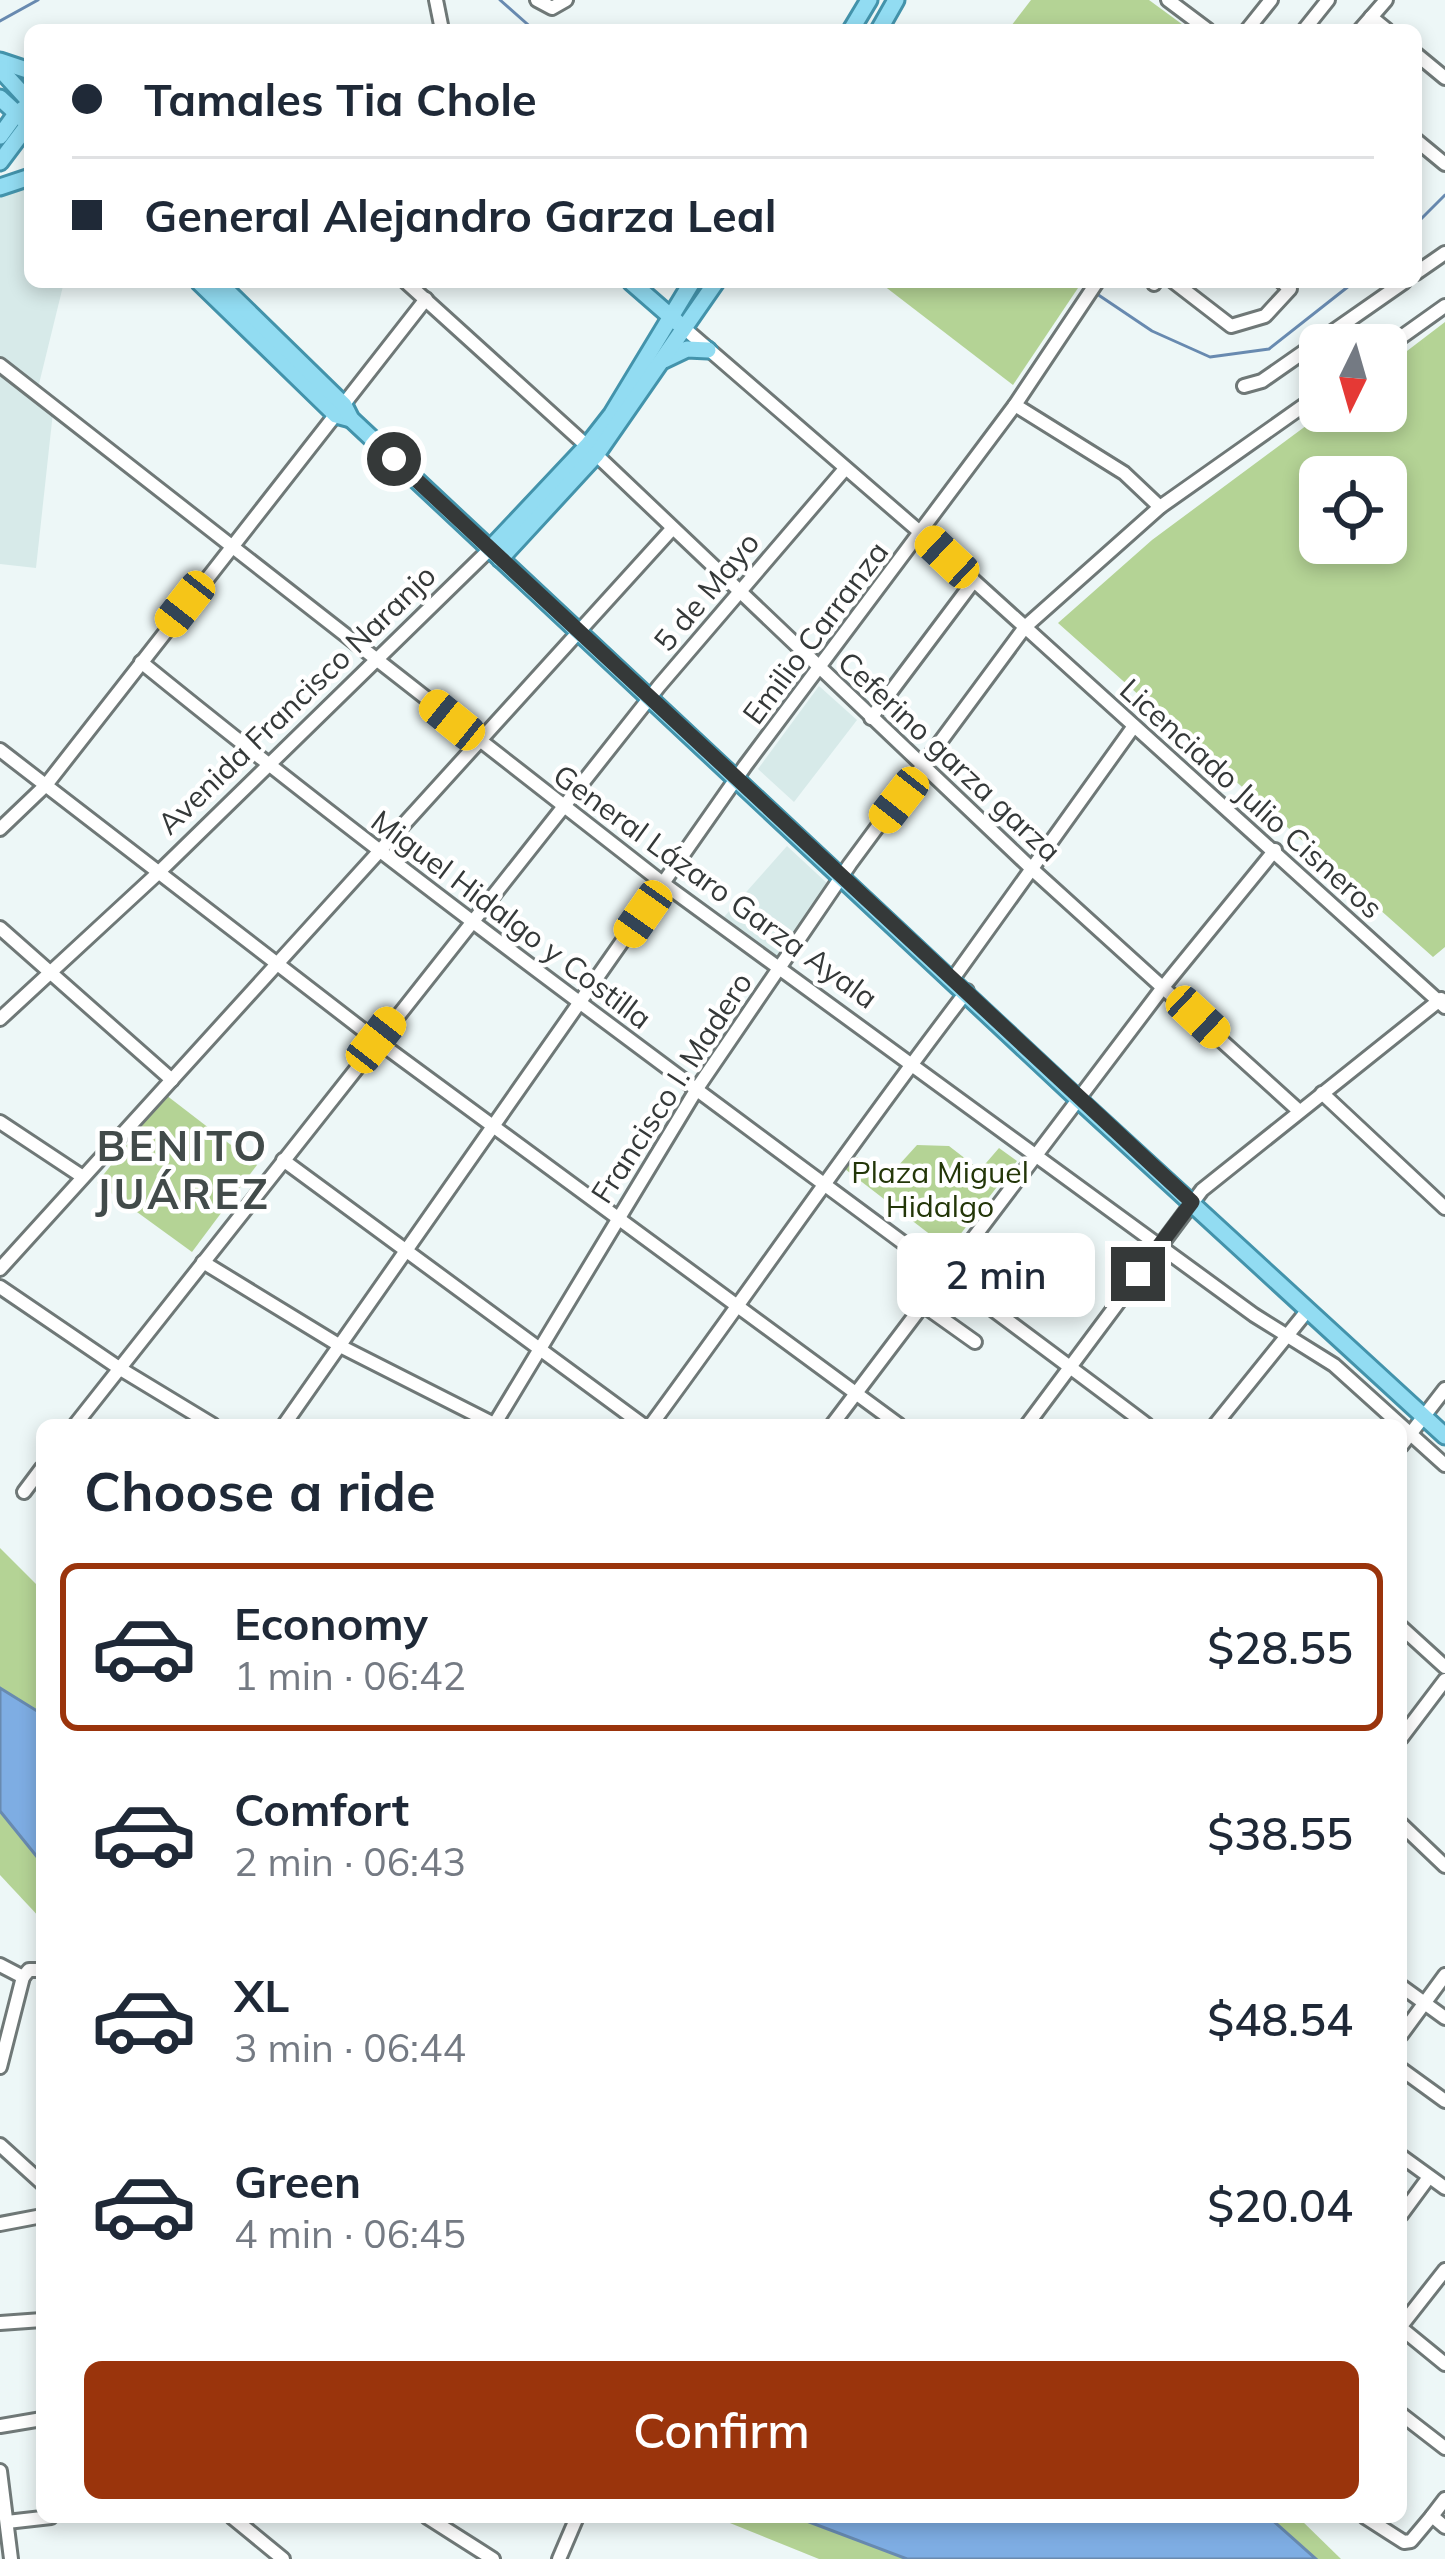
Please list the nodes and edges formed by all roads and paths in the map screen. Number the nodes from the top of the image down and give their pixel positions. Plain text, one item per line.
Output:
1 (566, 0) edge
2 (1168, 0) edge
3 (1271, 0) edge
4 (1328, 0) edge
5 (1386, 0) edge
6 (542, 3) edge
7 (1371, 17) junction
8 (1200, 24) edge
9 (1252, 24) edge
10 (1309, 24) edge
11 (1365, 24) edge
12 (1380, 24) edge
13 (0, 65) edge
14 (24, 109) edge
15 (24, 117) edge
16 (24, 120) edge
17 (0, 136) edge
18 (0, 162) edge
19 (206, 288) edge
20 (224, 288) edge
21 (413, 288) edge
22 (638, 288) edge
23 (644, 288) edge
24 (680, 288) edge
25 (689, 288) edge
26 (710, 288) edge
27 (1093, 288) edge
28 (1182, 288) edge
29 (1289, 288) edge
30 (1394, 288) edge
31 (426, 299) junction
32 (1445, 306) edge
33 (678, 322) junction
34 (1407, 333) edge
35 (709, 350) junction
36 (662, 361) junction
37 (0, 365) edge
38 (1244, 386) dead end
39 (1015, 405) junction
40 (1299, 409) edge
41 (344, 413) junction
42 (592, 450) junction
43 (844, 470) junction
44 (1160, 508) junction
45 (672, 529) junction
46 (921, 533) junction
47 (230, 546) junction
48 (495, 554) junction
49 (973, 582) junction
50 (737, 590) junction
51 (1025, 626) junction
52 (576, 632) junction
53 (377, 660) junction
54 (141, 662) junction
55 (820, 669) junction
56 (650, 700) junction
57 (872, 718) junction
58 (1134, 726) junction
59 (479, 742) junction
60 (0, 750) edge
61 (268, 765) junction
62 (924, 768) junction
63 (735, 780) junction
64 (46, 785) junction
65 (565, 808) junction
66 (0, 829) edge
67 (1275, 850) junction
68 (380, 853) junction
69 (1033, 870) junction
70 (157, 874) junction
71 (840, 878) junction
72 (664, 884) junction
73 (470, 922) junction
74 (0, 928) edge
75 (276, 964) junction
76 (780, 966) junction
77 (52, 972) junction
78 (952, 980) junction
79 (1164, 986) junction
80 (967, 991) junction
81 (1443, 1001) edge
82 (580, 1005) junction
83 (0, 1019) edge
84 (376, 1040) junction
85 (912, 1062) junction
86 (172, 1080) junction
87 (698, 1088) junction
88 (1322, 1094) junction
89 (1080, 1101) junction
90 (1298, 1111) junction
91 (0, 1122) edge
92 (495, 1126) junction
93 (1036, 1153) junction
94 (283, 1160) junction
95 (82, 1177) junction
96 (822, 1183) junction
97 (1192, 1202) junction
98 (1445, 1208) edge
99 (617, 1216) junction
100 (1160, 1244) junction
101 (404, 1252) junction
102 (203, 1262) junction
103 (0, 1269) edge
104 (947, 1275) junction
105 (0, 1286) edge
106 (923, 1305) junction
107 (738, 1306) junction
108 (1307, 1311) junction
109 (1286, 1333) junction
110 (975, 1342) dead end
111 (342, 1347) junction
112 (538, 1349) junction
113 (1070, 1367) junction
114 (119, 1368) junction
115 (1445, 1389) edge
116 (856, 1392) junction
117 (1424, 1417) junction
118 (80, 1419) edge
119 (203, 1419) edge
120 (288, 1419) edge
121 (483, 1419) edge
122 (498, 1419) edge
123 (638, 1419) edge
124 (652, 1419) edge
125 (836, 1419) edge
126 (891, 1419) edge
127 (1031, 1419) edge
128 (1140, 1419) edge
129 (1220, 1419) edge
130 (1395, 1419) edge
131 (1407, 1429) edge
132 (1411, 1433) junction
133 (1445, 1436) edge
134 (1407, 1438) edge
135 (1445, 1465) edge
136 (36, 1476) edge
137 (24, 1492) dead end
138 (1407, 1632) edge
139 (1445, 1667) edge
140 (1445, 1679) edge
141 (1407, 1730) edge
142 (1407, 1830) edge
143 (1445, 1867) edge
144 (0, 1965) edge
145 (36, 1970) edge
146 (1445, 1975) edge
147 (23, 1977) junction
148 (1407, 1990) edge
149 (1424, 2003) junction
150 (1445, 2018) edge
151 (1407, 2027) edge
152 (0, 2067) edge
153 (1407, 2073) edge
154 (1445, 2101) edge
155 (0, 2145) edge
156 (1407, 2160) edge
157 (36, 2177) edge
158 (1429, 2177) junction
159 (1445, 2188) edge
160 (1407, 2207) edge
161 (36, 2217) edge
162 (0, 2224) edge
163 (1444, 2274) edge
164 (36, 2320) edge
165 (1407, 2320) edge
166 (0, 2323) edge
167 (1407, 2332) edge
168 (1445, 2364) edge
169 (1407, 2419) edge
170 (36, 2421) edge
171 (0, 2426) edge
172 (1445, 2448) edge
173 (0, 2471) edge
174 (1445, 2499) edge
175 (1432, 2516) junction
176 (36, 2519) edge
177 (7, 2522) junction
178 (239, 2523) edge
179 (437, 2523) edge
180 (574, 2523) edge
181 (1374, 2523) edge
182 (1445, 2528) edge
183 (11, 2559) edge
184 (283, 2559) edge
185 (493, 2559) edge
186 (559, 2559) edge

1 - 6 street
2 - 8 street
3 - 9 street
4 - 10 street
5 - 7 street
7 - 11 street
7 - 12 street
13 - 14 main road
15 - 17 main road
16 - 18 main road
19 - 41 main road
20 - 41 main road
21 - 31 street, Ceferino garza garza
22 - 33 main road
23 - 24 main road
25 - 33 main road, Avenida Francisco Naranjo
26 - 33 main road, Avenida Francisco Naranjo
27 - 39 street, Emilio Carranza
28 - 29 street
30 - 38 street
31 - 41 street
31 - 42 street, Ceferino garza garza
32 - 34 street
33 - 35 street, Licenciado Julio Cisneros
33 - 36 main road, Avenida Francisco Naranjo
33 - 42 main road, Avenida Francisco Naranjo
35 - 36 main road
35 - 43 street, Licenciado Julio Cisneros
36 - 42 main road, Avenida Francisco Naranjo
37 - 47 street, General Lázaro Garza Ayala
39 - 44 street
39 - 46 street, Emilio Carranza
40 - 44 street, Francisco I. Madero
41 - 47 street
41 - 48 main road
42 - 45 street, Ceferino garza garza
42 - 48 main road, Avenida Francisco Naranjo
43 - 46 street, Licenciado Julio Cisneros
43 - 50 street, 5 de Mayo
44 - 51 street, Francisco I. Madero
45 - 50 street, Ceferino garza garza
45 - 52 street
46 - 49 street, Licenciado Julio Cisneros
46 - 55 street, Emilio Carranza
47 - 53 street, General Lázaro Garza Ayala
47 - 54 street
48 - 52 main road
48 - 53 street, Avenida Francisco Naranjo
49 - 51 street, Licenciado Julio Cisneros
49 - 57 street
50 - 55 street, Ceferino garza garza
50 - 56 street, 5 de Mayo
51 - 58 street, Licenciado Julio Cisneros
51 - 62 street, Francisco I. Madero
52 - 56 main road
52 - 59 street
53 - 59 street, General Lázaro Garza Ayala
53 - 61 street, Avenida Francisco Naranjo
54 - 61 street, Miguel Hidalgo y Costilla
54 - 64 street
55 - 57 street, Ceferino garza garza
55 - 63 street, Emilio Carranza
56 - 63 main road
56 - 65 street, 5 de Mayo
57 - 62 street, Ceferino garza garza
58 - 67 street, Licenciado Julio Cisneros
58 - 69 street
59 - 65 street, General Lázaro Garza Ayala
59 - 68 street
60 - 64 street
61 - 68 street, Miguel Hidalgo y Costilla
61 - 70 street, Avenida Francisco Naranjo
62 - 69 street, Ceferino garza garza
62 - 71 street, Francisco I. Madero
63 - 71 main road
63 - 72 street, Emilio Carranza
64 - 66 street
64 - 70 street
65 - 72 street, General Lázaro Garza Ayala
65 - 73 street, 5 de Mayo
67 - 79 street
67 - 81 street, Licenciado Julio Cisneros
68 - 73 street, Miguel Hidalgo y Costilla
68 - 75 street
69 - 78 street
69 - 79 street, Ceferino garza garza
70 - 75 street
70 - 77 street, Avenida Francisco Naranjo
71 - 76 street, Francisco I. Madero
71 - 78 main road
72 - 76 street, General Lázaro Garza Ayala
72 - 82 street, Emilio Carranza
73 - 82 street, Miguel Hidalgo y Costilla
73 - 84 street, 5 de Mayo
74 - 77 street
75 - 84 street
75 - 86 street
76 - 85 street, General Lázaro Garza Ayala
76 - 87 street, Francisco I. Madero
77 - 83 street, Avenida Francisco Naranjo
77 - 86 street
78 - 80 main road
79 - 89 street
79 - 90 street, Ceferino garza garza
80 - 85 street
80 - 89 main road
81 - 88 street
82 - 87 street, Miguel Hidalgo y Costilla
82 - 92 street, Emilio Carranza
84 - 92 street
84 - 94 street, 5 de Mayo
85 - 93 street, General Lázaro Garza Ayala
85 - 96 street
86 - 95 street
87 - 96 street, Miguel Hidalgo y Costilla
87 - 99 street, Francisco I. Madero
88 - 90 street
88 - 98 street
89 - 93 street
89 - 97 main road
90 - 97 street
91 - 95 street
92 - 99 street
92 - 101 street, Emilio Carranza
93 - 100 street, General Lázaro Garza Ayala
93 - 104 street
94 - 101 street
94 - 102 street, 5 de Mayo
95 - 103 street
96 - 104 street, Miguel Hidalgo y Costilla
96 - 107 street
97 - 100 street
97 - 108 main road
99 - 107 street
99 - 112 street, Francisco I. Madero
100 - 109 street, General Lázaro Garza Ayala
100 - 113 street
101 - 111 street, Emilio Carranza
101 - 112 street
102 - 111 street
102 - 114 street, 5 de Mayo
104 - 106 street
104 - 113 street, Miguel Hidalgo y Costilla
105 - 114 street
106 - 110 street
106 - 116 street
107 - 116 street
107 - 124 street
108 - 109 street
108 - 117 main road
109 - 129 street
109 - 130 street, General Lázaro Garza Ayala
111 - 120 street, Emilio Carranza
111 - 121 street
112 - 122 street, Francisco I. Madero
112 - 123 street
113 - 127 street
113 - 128 street, Miguel Hidalgo y Costilla
114 - 118 street, 5 de Mayo
114 - 119 street
115 - 117 street
116 - 125 street
116 - 126 street
117 - 132 street
117 - 133 main road
131 - 132 street, General Lázaro Garza Ayala
132 - 134 street
132 - 135 street, General Lázaro Garza Ayala
136 - 137 street
138 - 139 street
140 - 141 street
142 - 143 street
144 - 147 street
145 - 147 street
146 - 149 street
147 - 152 street
148 - 149 street
149 - 150 street
149 - 151 street
153 - 154 street
155 - 157 street
156 - 158 street
158 - 159 street
158 - 160 street
161 - 162 street
163 - 165 street
164 - 166 street
167 - 168 street
169 - 172 street
170 - 171 street
173 - 177 street
174 - 175 street
175 - 181 street
175 - 182 street
176 - 177 street
177 - 183 street
178 - 184 street
179 - 185 street
180 - 186 street

